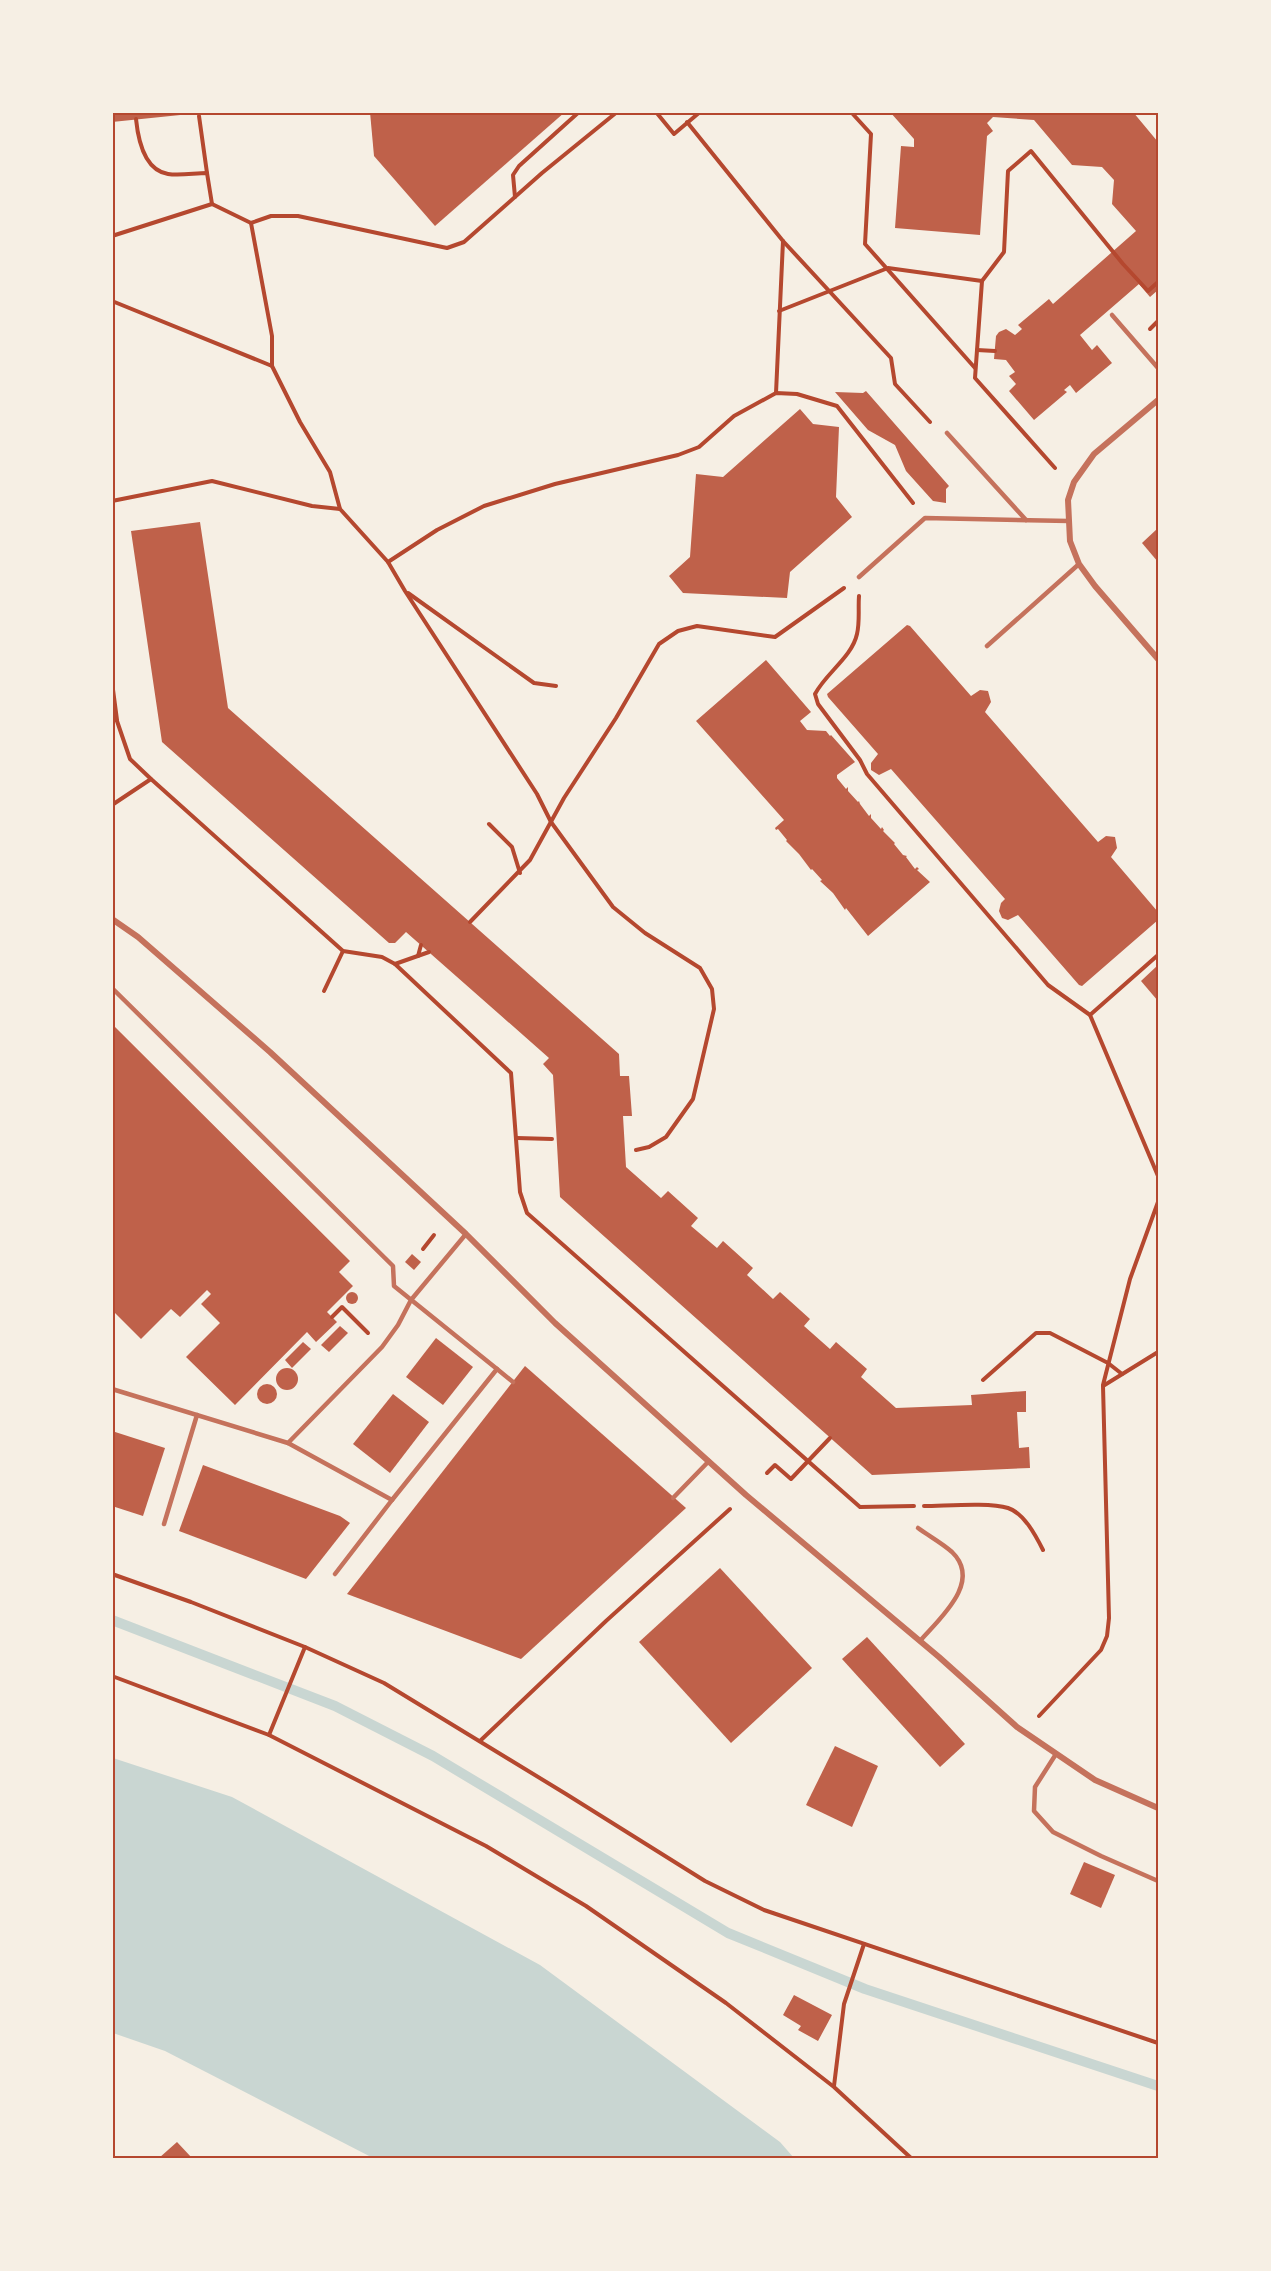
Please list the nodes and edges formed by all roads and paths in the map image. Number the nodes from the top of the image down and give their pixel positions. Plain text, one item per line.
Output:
1 (579, 112) edge
2 (616, 112) edge
3 (656, 112) edge
4 (700, 112) edge
5 (851, 112) edge
6 (199, 116) dead end
7 (136, 119) dead end
8 (687, 122) junction
9 (207, 173) junction
10 (515, 198) junction
11 (212, 204) junction
12 (250, 223) junction
13 (112, 236) edge
14 (783, 241) junction
15 (888, 268) junction
16 (982, 281) junction
17 (1158, 282) edge
18 (830, 291) junction
19 (112, 301) edge
20 (779, 311) junction
21 (1112, 315) dead end
22 (977, 350) junction
23 (995, 351) dead end
24 (272, 366) junction
25 (976, 368) junction
26 (1158, 368) edge
27 (776, 393) junction
28 (1158, 400) edge
29 (947, 432) joint
30 (1055, 468) dead end
31 (112, 501) edge
32 (340, 509) junction
33 (925, 518) junction
34 (1026, 520) junction
35 (1069, 521) junction
36 (388, 562) junction
37 (1079, 564) junction
38 (859, 577) junction
39 (405, 591) junction
40 (987, 646) dead end
41 (1158, 659) edge
42 (112, 682) edge
43 (556, 686) dead end
44 (112, 716) edge
45 (117, 721) junction
46 (151, 779) junction
47 (112, 805) edge
48 (551, 822) junction
49 (489, 824) dead end
50 (520, 873) junction
51 (112, 919) edge
52 (470, 922) dead end
53 (421, 945) dead end
54 (343, 951) junction
55 (429, 952) dead end
56 (1158, 955) edge
57 (418, 956) junction
58 (394, 964) junction
59 (112, 987) edge
60 (324, 991) dead end
61 (1090, 1016) junction
62 (517, 1138) junction
63 (552, 1139) dead end
64 (636, 1150) dead end
65 (1158, 1176) edge
66 (1158, 1202) edge
67 (465, 1234) junction
68 (411, 1300) junction
69 (332, 1317) dead end
70 (382, 1347) junction
71 (1158, 1352) edge
72 (1108, 1363) junction
73 (497, 1370) junction
74 (1122, 1374) junction
75 (983, 1380) dead end
76 (513, 1382) dead end
77 (1103, 1386) junction
78 (112, 1389) edge
79 (197, 1415) junction
80 (830, 1438) dead end
81 (288, 1443) junction
82 (709, 1461) junction
83 (808, 1461) junction
84 (767, 1473) dead end
85 (746, 1495) junction
86 (673, 1498) dead end
87 (392, 1500) junction
88 (164, 1524) dead end
89 (918, 1528) dead end
90 (1043, 1550) dead end
91 (112, 1574) edge
92 (335, 1574) dead end
93 (920, 1641) junction
94 (305, 1647) junction
95 (112, 1676) edge
96 (1039, 1716) dead end
97 (269, 1736) junction
98 (480, 1741) junction
99 (1056, 1754) junction
100 (1158, 1808) edge
101 (1158, 1881) edge
102 (864, 1944) junction
103 (1158, 2043) edge
104 (834, 2087) junction
105 (911, 2158) edge

1 - 10 path
2 - 10 path
3 - 8 path
4 - 8 path
5 - 15 path
6 - 9 path
7 - 9 path
8 - 14 path
9 - 11 path
10 - 12 path
11 - 12 path
11 - 13 path
12 - 24 path
14 - 18 path
14 - 20 path
15 - 16 path
15 - 18 path
15 - 25 path
16 - 17 path
16 - 22 path
18 - 20 path
18 - 29 path
19 - 24 path
20 - 27 path
21 - 26 lane
22 - 23 path
22 - 25 path
24 - 32 path
25 - 30 path
27 - 33 path
27 - 36 path
28 - 35 street
29 - 34 lane
31 - 32 path
32 - 36 path
33 - 34 lane
33 - 38 lane
34 - 35 lane
35 - 37 street
36 - 39 path
37 - 40 lane
37 - 41 street
38 - 48 path
38 - 61 path
39 - 43 path
39 - 48 path
42 - 45 path
44 - 45 path
45 - 46 path
46 - 47 path
46 - 54 path
48 - 50 path
48 - 64 path
49 - 50 path
50 - 52 path
51 - 67 street
53 - 57 path
54 - 58 path
54 - 60 path
55 - 57 path
56 - 61 path
57 - 58 path
58 - 62 path
59 - 68 lane
61 - 65 path
62 - 63 path
62 - 83 path
66 - 72 path
67 - 68 lane
67 - 82 street
68 - 70 lane
68 - 73 lane
69 - 70 path
70 - 81 lane
71 - 74 path
72 - 74 path
72 - 75 path
72 - 77 path
73 - 76 lane
73 - 87 lane
74 - 77 path
77 - 96 path
78 - 79 lane
79 - 81 lane
79 - 88 lane
80 - 83 path
81 - 87 lane
82 - 85 street
82 - 86 lane
83 - 84 path
83 - 90 path
85 - 93 street
85 - 98 path
87 - 92 lane
89 - 93 lane
91 - 94 path
93 - 99 street
94 - 97 path
94 - 98 path
95 - 97 path
97 - 104 path
98 - 102 path
99 - 100 street
99 - 101 lane
102 - 103 path
102 - 104 path
104 - 105 path

